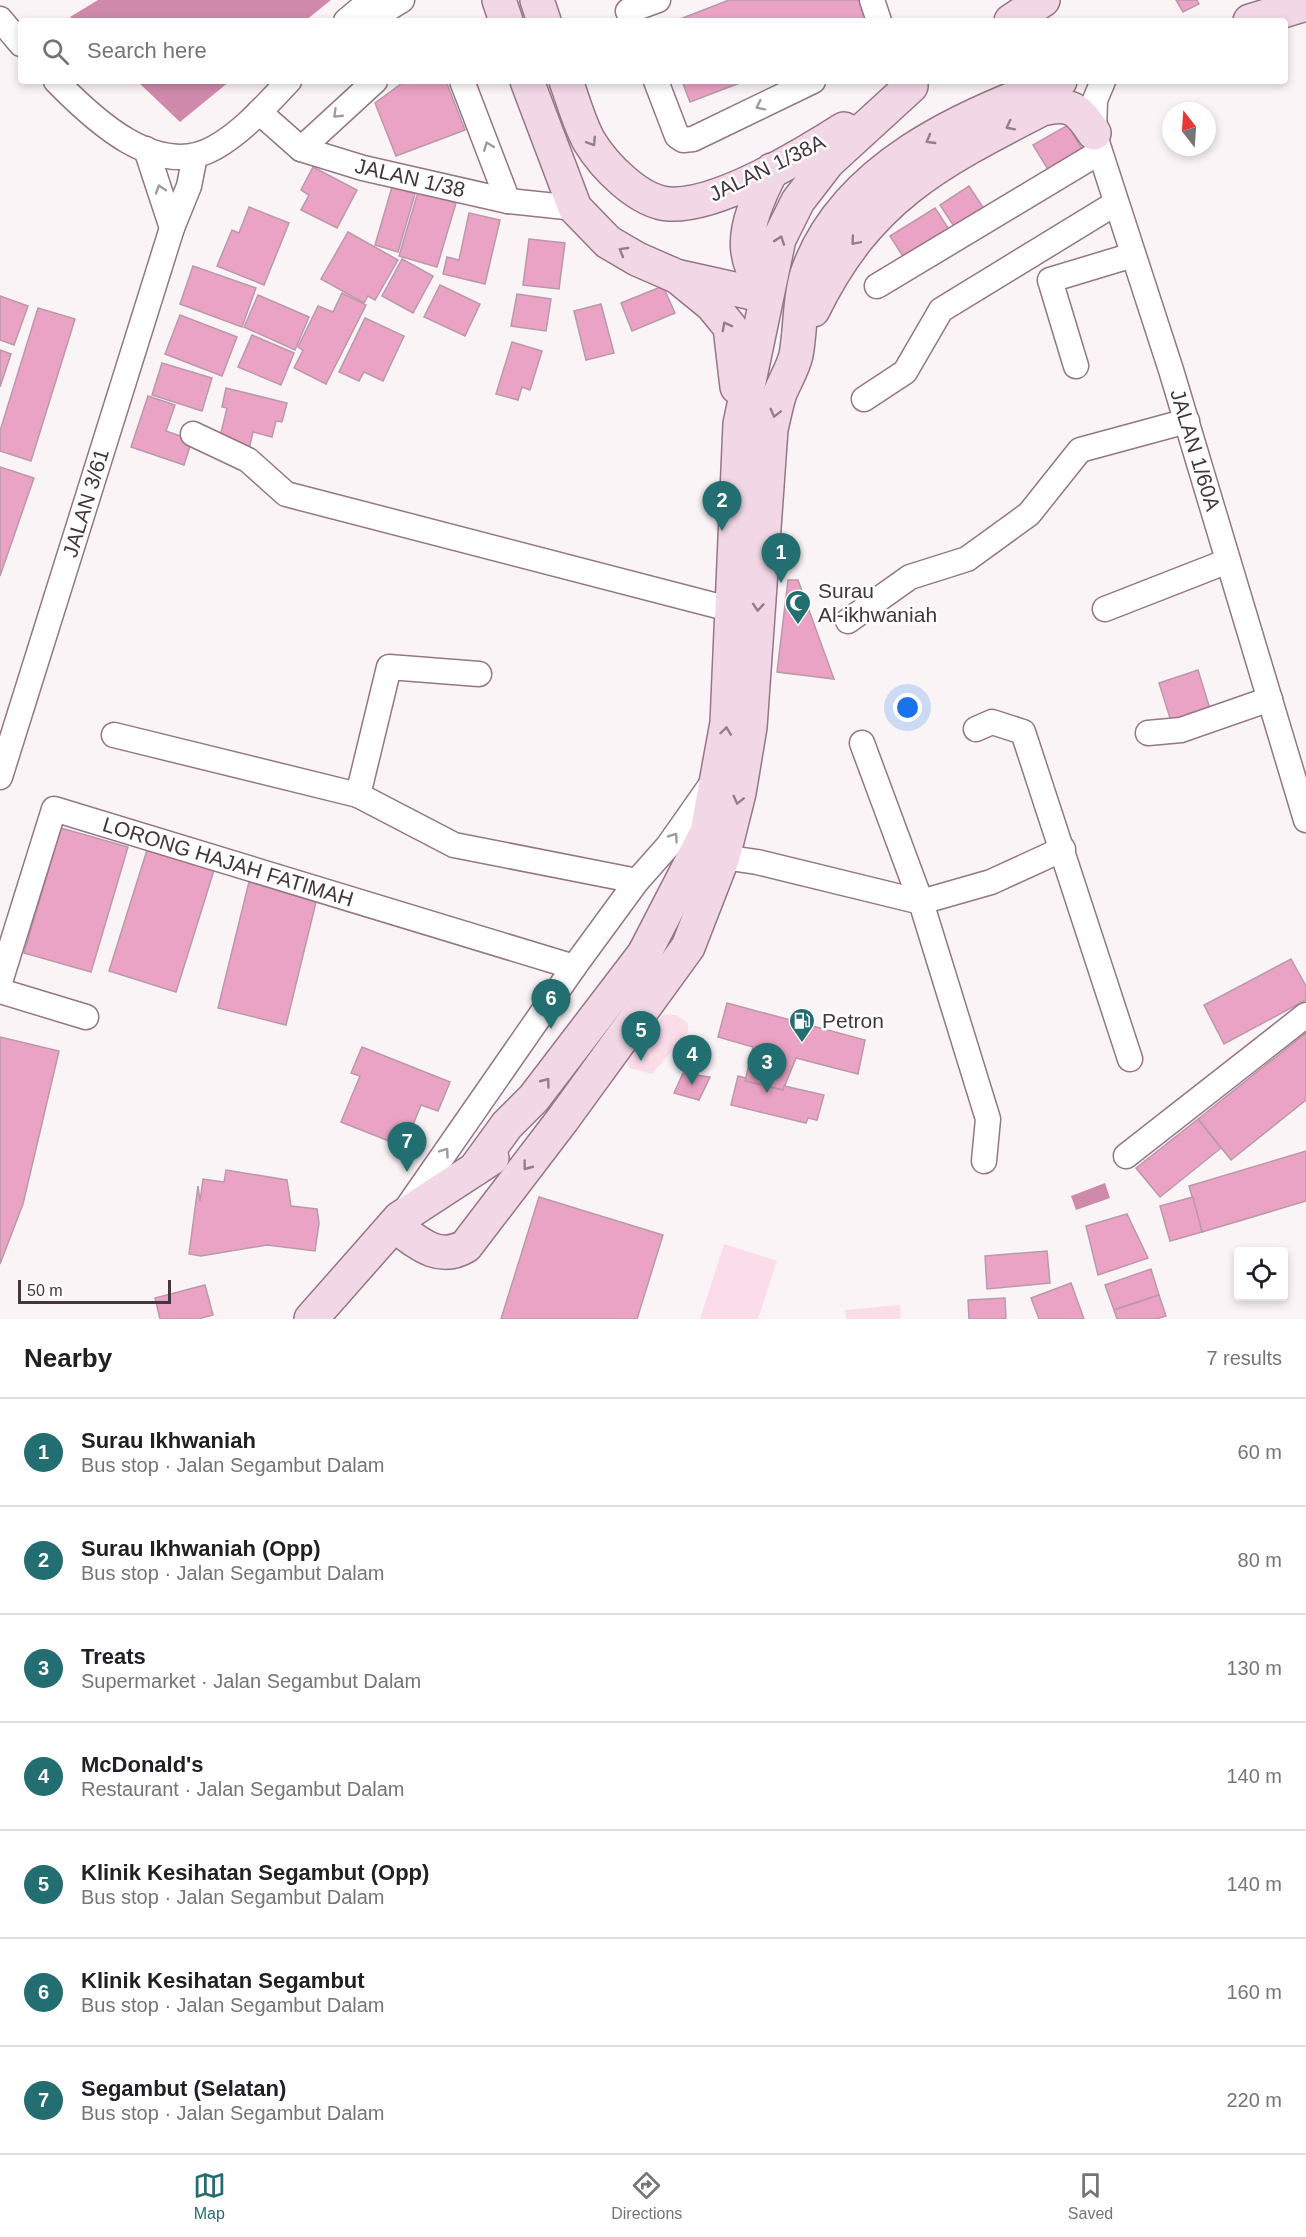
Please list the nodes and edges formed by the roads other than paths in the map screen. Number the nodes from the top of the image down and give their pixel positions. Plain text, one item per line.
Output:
1 (371, 0) edge
2 (402, 0) edge
3 (499, 0) edge
4 (537, 0) edge
5 (658, 0) edge
6 (872, 0) edge
7 (1043, 0) edge
8 (1060, 0) edge
9 (1306, 4) edge
10 (628, 11) edge
11 (350, 18) edge
12 (373, 18) edge
13 (505, 18) edge
14 (543, 18) edge
15 (878, 18) edge
16 (1016, 18) edge
17 (1059, 18) edge
18 (1260, 18) edge
19 (0, 19) edge
20 (18, 40) edge
21 (59, 84) edge
22 (286, 84) edge
23 (372, 84) edge
24 (463, 84) edge
25 (528, 84) edge
26 (567, 84) edge
27 (657, 84) edge
28 (807, 84) edge
29 (916, 84) edge
30 (1053, 84) edge
31 (1102, 84) edge
32 (259, 112) junction
33 (1097, 143) junction
34 (146, 149) junction
35 (301, 149) junction
36 (195, 156) junction
37 (771, 170) junction
38 (508, 201) junction
39 (1116, 202) junction
40 (575, 208) junction
41 (172, 228) junction
42 (1133, 255) junction
43 (676, 276) junction
44 (807, 276) junction
45 (877, 286) dead end
46 (765, 296) junction
47 (795, 358) junction
48 (1076, 366) dead end
49 (864, 399) dead end
50 (1187, 421) junction
51 (740, 424) junction
52 (193, 434) dead end
53 (1228, 561) junction
54 (1105, 609) dead end
55 (733, 610) junction
56 (848, 621) dead end
57 (479, 674) dead end
58 (1270, 699) junction
59 (976, 729) dead end
60 (1148, 733) dead end
61 (114, 735) dead end
62 (862, 743) dead end
63 (0, 777) edge
64 (716, 777) junction
65 (358, 795) junction
66 (1306, 820) edge
67 (1063, 849) junction
68 (723, 857) junction
69 (637, 881) junction
70 (921, 902) junction
71 (574, 967) junction
72 (0, 982) edge
73 (0, 991) edge
74 (1306, 1015) edge
75 (86, 1017) dead end
76 (1130, 1059) dead end
77 (563, 1119) junction
78 (1126, 1156) dead end
79 (984, 1161) dead end
80 (475, 1169) junction
81 (397, 1222) junction
82 (311, 1319) edge

1 - 11 street
2 - 12 street
3 - 13 street
4 - 14 street
5 - 10 street
6 - 15 street
7 - 16 street
8 - 17 street
9 - 18 street
19 - 20 street
21 - 34 street
22 - 32 street
23 -> 35 street
38 -> 24 street
25 - 40 street
26 -> 37 street, JALAN 1/38A
28 -> 27 street
29 - 37 street, JALAN 1/38A
46 -> 29 street
30 -> 44 street
31 - 33 street, JALAN 1/60A
32 - 35 street, JALAN 1/38
32 - 36 street
33 - 39 street, JALAN 1/60A
33 - 45 street
33 -> 47 street
34 - 36 street
41 -> 34 street
35 - 38 street, JALAN 1/38
36 - 41 street, JALAN 3/61
37 - 46 street
38 - 40 street, JALAN 1/38
39 - 42 street, JALAN 1/60A
39 - 49 street
43 -> 40 street
41 - 63 street, JALAN 3/61
42 - 48 street
42 - 50 street, JALAN 1/60A
43 - 46 street
51 -> 43 street
44 - 46 street
44 - 47 street
46 - 51 street
47 -> 68 street
50 - 53 street, JALAN 1/60A
50 - 56 street
51 - 55 street
52 - 55 street
53 - 54 street
53 - 58 street, JALAN 1/60A
64 -> 55 street
57 - 65 street
58 - 60 street
58 - 66 street, JALAN 1/60A
59 - 67 street
61 - 65 street
62 - 70 street
69 -> 64 street
80 -> 64 street
65 - 69 street
67 - 70 street
67 - 76 street
68 - 70 street
68 - 77 street
69 - 71 street
70 - 79 street
71 - 72 street, LORONG HAJAH FATIMAH
81 -> 71 street
73 - 75 street
74 - 78 street
77 - 80 street
77 -> 81 street
80 - 81 street
81 - 82 street

